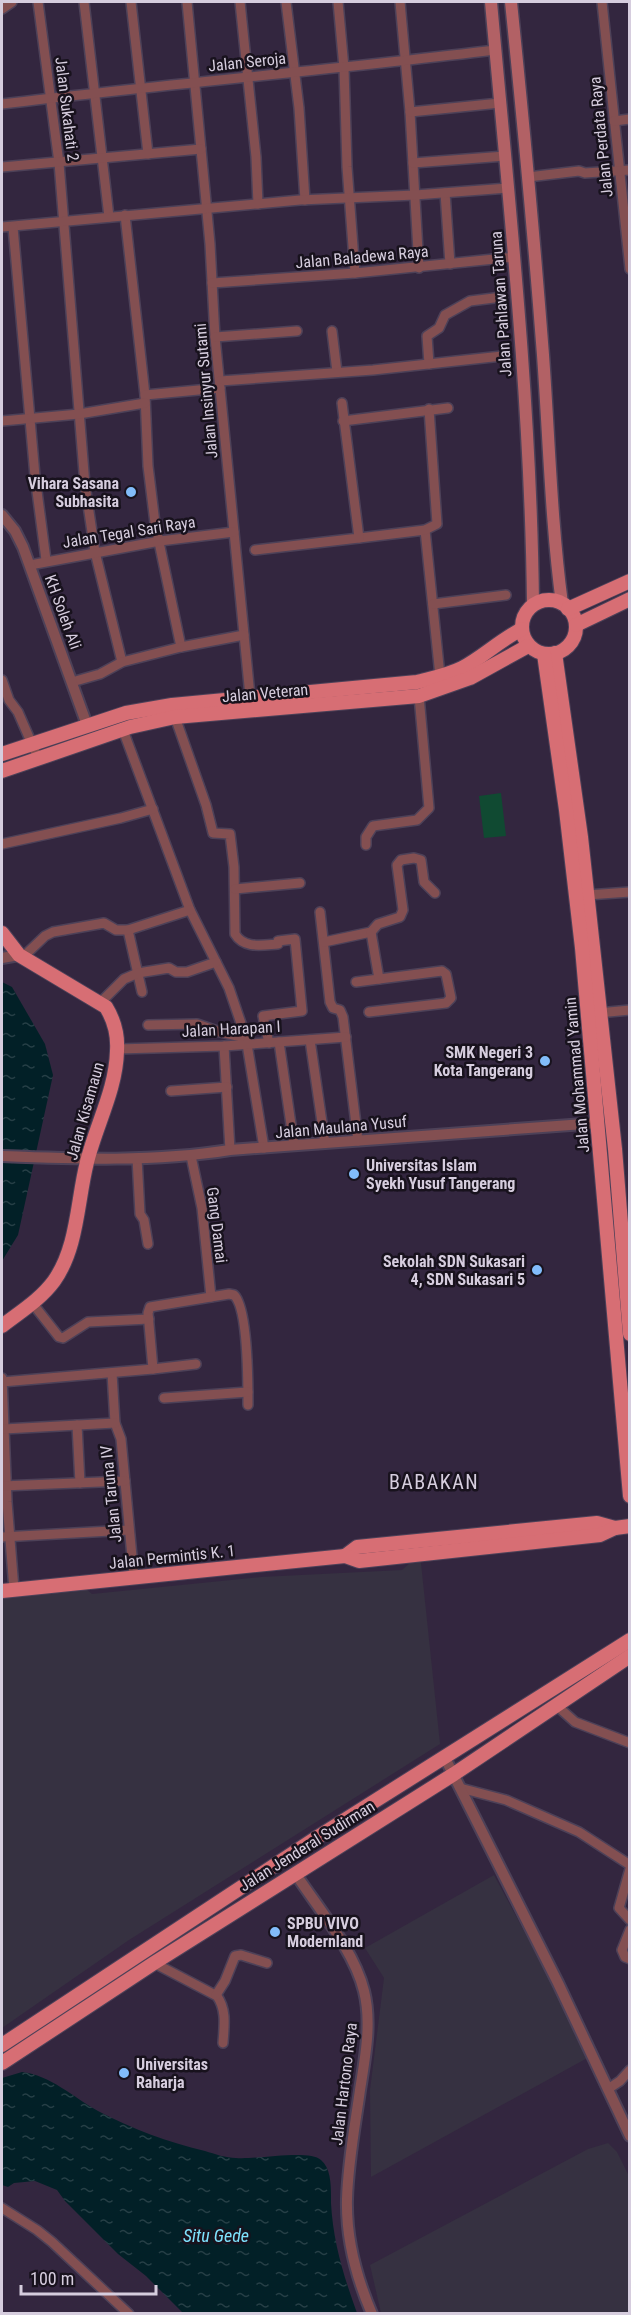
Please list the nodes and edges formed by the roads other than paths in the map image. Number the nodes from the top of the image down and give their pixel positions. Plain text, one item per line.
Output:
1 (12, 2) edge
2 (38, 2) edge
3 (84, 2) edge
4 (131, 2) edge
5 (187, 2) edge
6 (240, 2) edge
7 (286, 2) edge
8 (338, 2) edge
9 (400, 2) edge
10 (491, 2) edge
11 (511, 2) edge
12 (602, 2) edge
13 (2, 9) edge
14 (495, 50) junction
15 (405, 61) junction
16 (344, 68) junction
17 (295, 72) junction
18 (248, 78) junction
19 (196, 83) junction
20 (141, 87) junction
21 (94, 94) junction
22 (50, 98) junction
23 (500, 103) junction
24 (2, 104) edge
25 (410, 112) junction
26 (630, 119) edge
27 (614, 121) junction
28 (201, 149) junction
29 (148, 154) junction
30 (505, 156) junction
31 (103, 159) junction
32 (59, 163) junction
33 (413, 163) junction
34 (2, 167) edge
35 (630, 170) edge
36 (619, 171) junction
37 (529, 179) junction
38 (508, 188) junction
39 (445, 194) junction
40 (415, 195) junction
41 (348, 198) junction
42 (305, 200) junction
43 (258, 204) junction
44 (206, 209) junction
45 (125, 215) junction
46 (109, 217) junction
47 (64, 221) junction
48 (627, 221) edge
49 (2, 227) edge
50 (13, 227) junction
51 (514, 257) junction
52 (450, 264) junction
53 (419, 268) junction
54 (630, 269) edge
55 (355, 273) junction
56 (212, 283) junction
57 (502, 297) dead end
58 (297, 330) dead end
59 (332, 331) dead end
60 (215, 338) junction
61 (502, 356) dead end
62 (429, 364) junction
63 (337, 372) junction
64 (220, 384) junction
65 (145, 399) junction
66 (342, 402) dead end
67 (448, 408) dead end
68 (429, 409) junction
69 (79, 414) junction
70 (30, 417) junction
71 (2, 421) edge
72 (343, 422) junction
73 (2, 514) edge
74 (425, 530) junction
75 (234, 532) junction
76 (359, 538) junction
77 (160, 541) junction
78 (255, 550) dead end
79 (95, 552) junction
80 (46, 560) junction
81 (30, 565) junction
82 (630, 581) edge
83 (506, 595) dead end
84 (630, 599) edge
85 (433, 604) junction
86 (533, 605) junction
87 (565, 606) junction
88 (576, 626) junction
89 (522, 629) junction
90 (244, 635) junction
91 (528, 646) junction
92 (181, 647) junction
93 (550, 653) junction
94 (122, 662) junction
95 (440, 676) junction
96 (2, 680) edge
97 (72, 681) junction
98 (250, 696) junction
99 (346, 696) junction
100 (419, 696) junction
101 (175, 717) junction
102 (87, 725) junction
103 (123, 730) junction
104 (32, 744) junction
105 (2, 754) edge
106 (38, 758) junction
107 (2, 771) edge
108 (153, 809) junction
109 (2, 844) edge
110 (366, 845) dead end
111 (300, 883) dead end
112 (259, 887) junction
113 (235, 889) junction
114 (630, 892) edge
115 (435, 893) dead end
116 (587, 895) junction
117 (259, 897) dead end
118 (190, 910) junction
119 (320, 912) dead end
120 (128, 930) junction
121 (371, 932) junction
122 (2, 933) edge
123 (324, 942) junction
124 (21, 956) junction
125 (2, 958) edge
126 (216, 962) junction
127 (138, 972) junction
128 (380, 979) junction
129 (356, 982) dead end
130 (142, 992) dead end
131 (100, 1003) junction
132 (630, 1010) edge
133 (369, 1012) dead end
134 (598, 1013) junction
135 (148, 1025) dead end
136 (346, 1037) junction
137 (310, 1040) junction
138 (246, 1041) junction
139 (274, 1043) junction
140 (225, 1046) junction
141 (118, 1048) junction
142 (227, 1087) junction
143 (171, 1091) dead end
144 (598, 1123) junction
145 (358, 1141) junction
146 (325, 1143) junction
147 (294, 1145) junction
148 (264, 1148) junction
149 (230, 1150) junction
150 (2, 1156) edge
151 (192, 1156) junction
152 (137, 1158) junction
153 (87, 1160) junction
154 (623, 1177) edge
155 (147, 1244) dead end
156 (211, 1297) junction
157 (33, 1304) junction
158 (149, 1319) junction
159 (2, 1326) edge
160 (630, 1334) edge
161 (196, 1364) dead end
162 (153, 1369) junction
163 (112, 1373) junction
164 (2, 1380) edge
165 (248, 1392) junction
166 (164, 1398) dead end
167 (248, 1405) dead end
168 (115, 1423) junction
169 (77, 1425) junction
170 (4, 1429) junction
171 (125, 1481) junction
172 (80, 1483) junction
173 (4, 1485) edge
174 (630, 1496) edge
175 (622, 1527) edge
176 (129, 1530) junction
177 (5, 1537) edge
178 (134, 1578) junction
179 (8, 1590) edge
180 (630, 1640) edge
181 (630, 1656) edge
182 (556, 1705) junction
183 (630, 1743) edge
184 (445, 1758) junction
185 (454, 1774) junction
186 (460, 1788) junction
187 (630, 1867) edge
188 (295, 1873) junction
189 (630, 1920) edge
190 (630, 1930) edge
191 (630, 1959) edge
192 (267, 1962) dead end
193 (154, 1963) junction
194 (216, 1995) junction
195 (224, 2043) dead end
196 (2, 2045) edge
197 (2, 2063) edge
198 (630, 2070) edge
199 (609, 2089) junction
200 (630, 2136) edge
201 (2, 2208) edge
202 (129, 2313) edge
203 (372, 2313) edge

1 - 13 street
2 - 22 street, Jalan Sukahati 2
3 - 21 street
4 - 20 street
5 - 19 street, Jalan Insinyur Sutami
6 - 18 street
7 - 17 street
8 - 16 street
9 - 15 street
10 - 14 main road, Jalan Pahlawan Taruna
11 - 37 main road
12 - 27 street, Jalan Perdata Raya
14 - 15 street, Jalan Seroja
14 - 23 main road, Jalan Pahlawan Taruna
15 - 16 street, Jalan Seroja
15 - 25 street
16 - 17 street, Jalan Seroja
16 - 41 street
17 - 18 street, Jalan Seroja
17 - 42 street
18 - 19 street, Jalan Seroja
18 - 43 street
19 - 20 street, Jalan Seroja
19 - 28 street, Jalan Insinyur Sutami
20 - 21 street, Jalan Seroja
20 - 29 street
21 - 22 street, Jalan Seroja
21 - 31 street
22 - 24 street, Jalan Seroja
22 - 32 street, Jalan Sukahati 2
23 - 25 street
23 - 30 main road, Jalan Pahlawan Taruna
25 - 33 street
26 - 27 street
27 - 36 street, Jalan Perdata Raya
28 - 29 street
28 - 44 street, Jalan Insinyur Sutami
29 - 31 street
30 - 33 street
30 - 38 main road, Jalan Pahlawan Taruna
31 - 32 street
31 - 46 street
32 - 34 street
32 - 47 street, Jalan Sukahati 2
33 - 40 street
35 - 36 street
36 - 37 street
36 - 48 street, Jalan Perdata Raya
37 - 87 main road
38 - 39 street
38 - 51 main road, Jalan Pahlawan Taruna
39 - 40 street
39 - 52 street
40 - 41 street
40 - 53 street
41 - 42 street
41 - 55 street
42 - 43 street
43 - 44 street
44 - 45 street
44 - 56 street, Jalan Insinyur Sutami
45 - 46 street
45 - 65 street
46 - 47 street
47 - 50 street
47 - 69 street, Jalan Sukahati 2
48 - 54 street, Jalan Perdata Raya
49 - 50 street
50 - 70 street
51 - 52 street, Jalan Baladewa Raya
51 - 86 main road, Jalan Pahlawan Taruna
52 - 53 street, Jalan Baladewa Raya
53 - 55 street, Jalan Baladewa Raya
55 - 56 street, Jalan Baladewa Raya
56 - 60 street, Jalan Insinyur Sutami
57 - 62 street
58 - 60 street
59 - 63 street
60 - 64 street, Jalan Insinyur Sutami
61 - 62 street
62 - 63 street
63 - 64 street
64 - 65 street
64 - 75 street, Jalan Insinyur Sutami
65 - 69 street
65 - 77 street
66 - 72 street
67 - 68 street
68 - 72 street
68 - 74 street
69 - 70 street
69 - 79 street, Jalan Sukahati 2
70 - 71 street
70 - 80 street
72 - 76 street
73 - 81 street, KH Soleh Ali
74 - 76 street
74 - 85 street
75 - 77 street, Jalan Tegal Sari Raya
75 - 90 street, Jalan Insinyur Sutami
76 - 78 street
77 - 79 street, Jalan Tegal Sari Raya
77 - 92 street
79 - 80 street, Jalan Tegal Sari Raya
79 - 94 street, Jalan Sukahati 2
80 - 81 street, Jalan Tegal Sari Raya
81 - 97 street, KH Soleh Ali
82 - 87 main road
83 - 85 street
84 - 88 main road
85 - 95 street
86 - 87 main road
86 - 89 main road
87 - 88 main road
88 - 93 main road
89 - 91 main road
89 - 95 main road, Jalan Veteran
90 - 92 street
90 - 98 street, Jalan Insinyur Sutami
91 - 93 main road
91 - 100 main road, Jalan Veteran
92 - 94 street
93 - 116 main road, Jalan Mohammad Yamin
93 - 144 main road, Jalan Mohammad Yamin
94 - 97 street
95 - 99 main road, Jalan Veteran
96 - 104 street
97 - 102 street, KH Soleh Ali
98 - 99 main road, Jalan Veteran
98 - 102 main road, Jalan Veteran
99 - 100 main road, Jalan Veteran
99 - 101 main road, Jalan Veteran
100 - 110 street
101 - 103 main road, Jalan Veteran
101 - 113 street
102 - 104 main road, Jalan Veteran
103 - 106 main road, Jalan Veteran
103 - 108 street
104 - 105 main road, Jalan Veteran
104 - 106 street
106 - 107 main road, Jalan Veteran
108 - 109 street
108 - 118 street
111 - 112 street
112 - 113 street
112 - 117 street
113 - 139 street
114 - 116 street
115 - 121 street
116 - 134 main road, Jalan Mohammad Yamin
118 - 120 street
118 - 126 street
119 - 123 street
120 - 124 street
120 - 127 street
121 - 123 street
121 - 128 street
122 - 124 main road, Jalan Kisamaun
123 - 136 street
124 - 125 street
124 - 131 main road, Jalan Kisamaun
126 - 127 street
126 - 138 street
127 - 130 street
127 - 131 street
128 - 129 street
128 - 133 street
131 - 141 main road, Jalan Kisamaun
132 - 134 street
134 - 154 main road, Jalan Mohammad Yamin
135 - 138 street
136 - 137 street, Jalan Harapan I
136 - 145 street
137 - 139 street, Jalan Harapan I
137 - 146 street
138 - 139 street, Jalan Harapan I
138 - 140 street, Jalan Harapan I
138 - 148 street
139 - 147 street
140 - 141 street, Jalan Harapan I
140 - 142 street
141 - 153 main road, Jalan Kisamaun
142 - 143 street
142 - 149 street
144 - 145 street, Jalan Maulana Yusuf
144 - 174 main road, Jalan Mohammad Yamin
145 - 146 street, Jalan Maulana Yusuf
146 - 147 street, Jalan Maulana Yusuf
147 - 148 street, Jalan Maulana Yusuf
148 - 149 street, Jalan Maulana Yusuf
149 - 151 street, Jalan Maulana Yusuf
150 - 153 street, Jalan Maulana Yusuf
151 - 152 street, Jalan Maulana Yusuf
151 - 156 street, Gang Damai
152 - 153 street, Jalan Maulana Yusuf
152 - 155 street
153 - 157 main road, Jalan Kisamaun
154 - 160 main road, Jalan Mohammad Yamin
156 - 158 street
156 - 165 street
157 - 158 street
157 - 159 main road, Jalan Kisamaun
158 - 162 street
161 - 162 street
162 - 163 street
163 - 164 street
163 - 168 street, Jalan Taruna IV
164 - 170 street
165 - 166 street
165 - 167 street
168 - 169 street
168 - 171 street, Jalan Taruna IV
169 - 170 street
169 - 172 street
170 - 173 street
171 - 172 street
171 - 176 street, Jalan Taruna IV
172 - 173 street
173 - 177 street
175 - 178 main road, Jalan Permintis K. 1
176 - 177 street
176 - 178 street, Jalan Taruna IV
177 - 179 street
178 - 179 main road, Jalan Permintis K. 1
180 - 184 main road, Jalan Jenderal Sudirman
181 - 182 main road, Jalan Jenderal Sudirman
182 - 183 street
182 - 185 main road, Jalan Jenderal Sudirman
184 - 185 street
184 - 196 main road, Jalan Jenderal Sudirman
185 - 186 street
185 - 188 main road, Jalan Jenderal Sudirman
186 - 187 street
186 - 199 street
187 - 189 street
188 - 193 main road, Jalan Jenderal Sudirman
188 - 203 street, Jalan Hartono Raya
190 - 191 street
192 - 194 street
193 - 194 street
193 - 197 main road, Jalan Jenderal Sudirman
194 - 195 street
198 - 199 street
199 - 200 street
201 - 202 street

